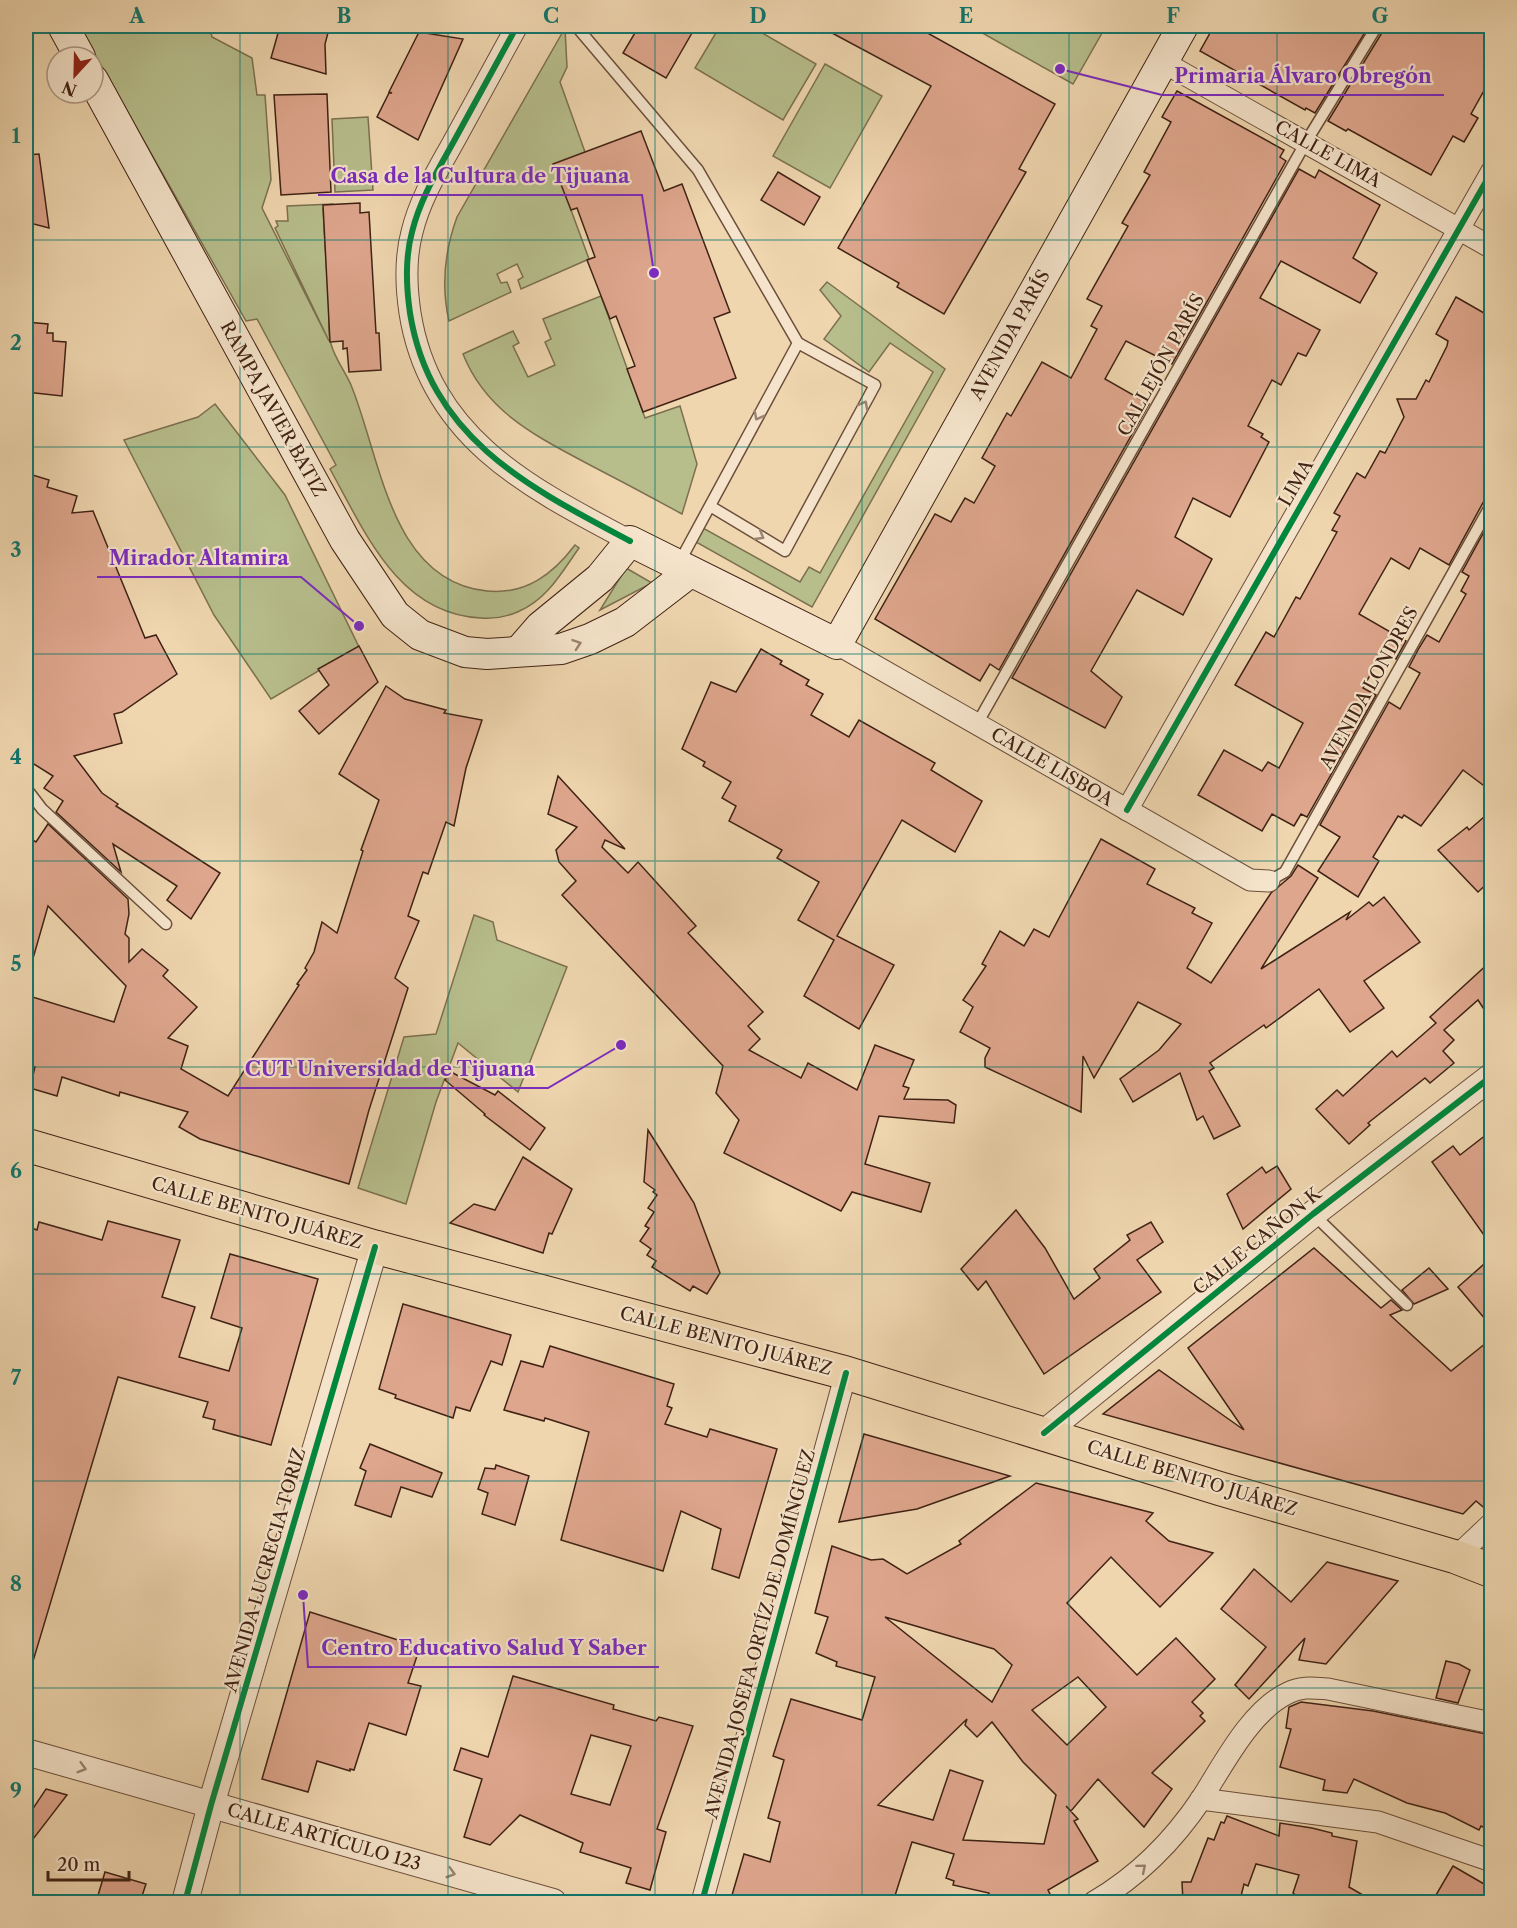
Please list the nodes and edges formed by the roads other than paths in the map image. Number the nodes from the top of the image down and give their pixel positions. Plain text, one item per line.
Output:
1 (63, 26) edge
2 (517, 26) edge
3 (576, 26) edge
4 (1183, 26) edge
5 (1377, 26) edge
6 (73, 45) edge
7 (1163, 62) junction
8 (105, 102) edge
9 (1306, 142) junction
10 (1491, 171) edge
11 (1459, 229) junction
12 (1491, 248) edge
13 (798, 343) junction
14 (1491, 503) edge
15 (710, 506) junction
16 (630, 541) junction
17 (684, 569) junction
18 (837, 644) junction
19 (520, 650) junction
20 (977, 724) junction
21 (26, 788) edge
22 (1127, 810) junction
23 (1269, 881) joint
24 (166, 924) dead end
25 (1491, 1076) edge
26 (26, 1145) edge
27 (1313, 1214) junction
28 (375, 1247) junction
29 (1407, 1305) dead end
30 (846, 1373) junction
31 (1044, 1432) junction
32 (1491, 1523) edge
33 (1456, 1557) junction
34 (1491, 1571) edge
35 (1491, 1723) edge
36 (26, 1752) edge
37 (1201, 1799) junction
38 (211, 1805) junction
39 (1491, 1861) edge
40 (489, 1894) edge
41 (185, 1902) edge
42 (553, 1902) edge
43 (702, 1902) edge
44 (1094, 1902) edge

1 - 6 main road
2 - 16 street
3 - 13 lane
4 - 7 main road, AVENIDA PARÍS
5 - 9 lane, CALLEJÓN PARÍS
7 - 9 street, CALLE LIMA
7 - 18 main road, AVENIDA PARÍS
8 - 19 main road, RAMPA JAVIER BATIZ
9 - 11 street, CALLE LIMA
9 - 20 lane, CALLEJÓN PARÍS
10 - 11 street, LIMA
11 - 12 street, CALLE LIMA
11 - 22 street, LIMA
13 -> 15 lane
15 -> 13 lane
14 - 23 lane, AVENIDA LONDRES
15 - 17 lane
16 - 17 main road
16 - 19 main road
17 - 18 main road
19 -> 17 main road, RAMPA JAVIER BATIZ
18 - 20 street, CALLE LISBOA
20 - 22 street, CALLE LISBOA
21 - 24 lane
22 - 23 street, CALLE LISBOA
25 - 27 street, CALLE CAÑON K
26 - 28 main road, CALLE BENITO JUÁREZ
27 - 29 lane
27 - 31 street, CALLE CAÑON K
28 - 30 main road, CALLE BENITO JUÁREZ
28 - 38 street, AVENIDA LUCRECIA TORIZ
30 - 31 main road, CALLE BENITO JUÁREZ
30 - 43 street, AVENIDA JOSEFA ORTÍZ DE DOMÍNGUEZ
31 - 33 main road, CALLE BENITO JUÁREZ
32 - 33 street
33 - 34 main road, CALLE BENITO JUÁREZ
35 - 37 street
36 -> 38 street, CALLE ARTÍCULO 123
37 - 39 street
44 -> 37 street
38 -> 40 street, CALLE ARTÍCULO 123
38 - 41 street, AVENIDA LUCRECIA TORIZ
40 - 42 street, CALLE ARTÍCULO 123

